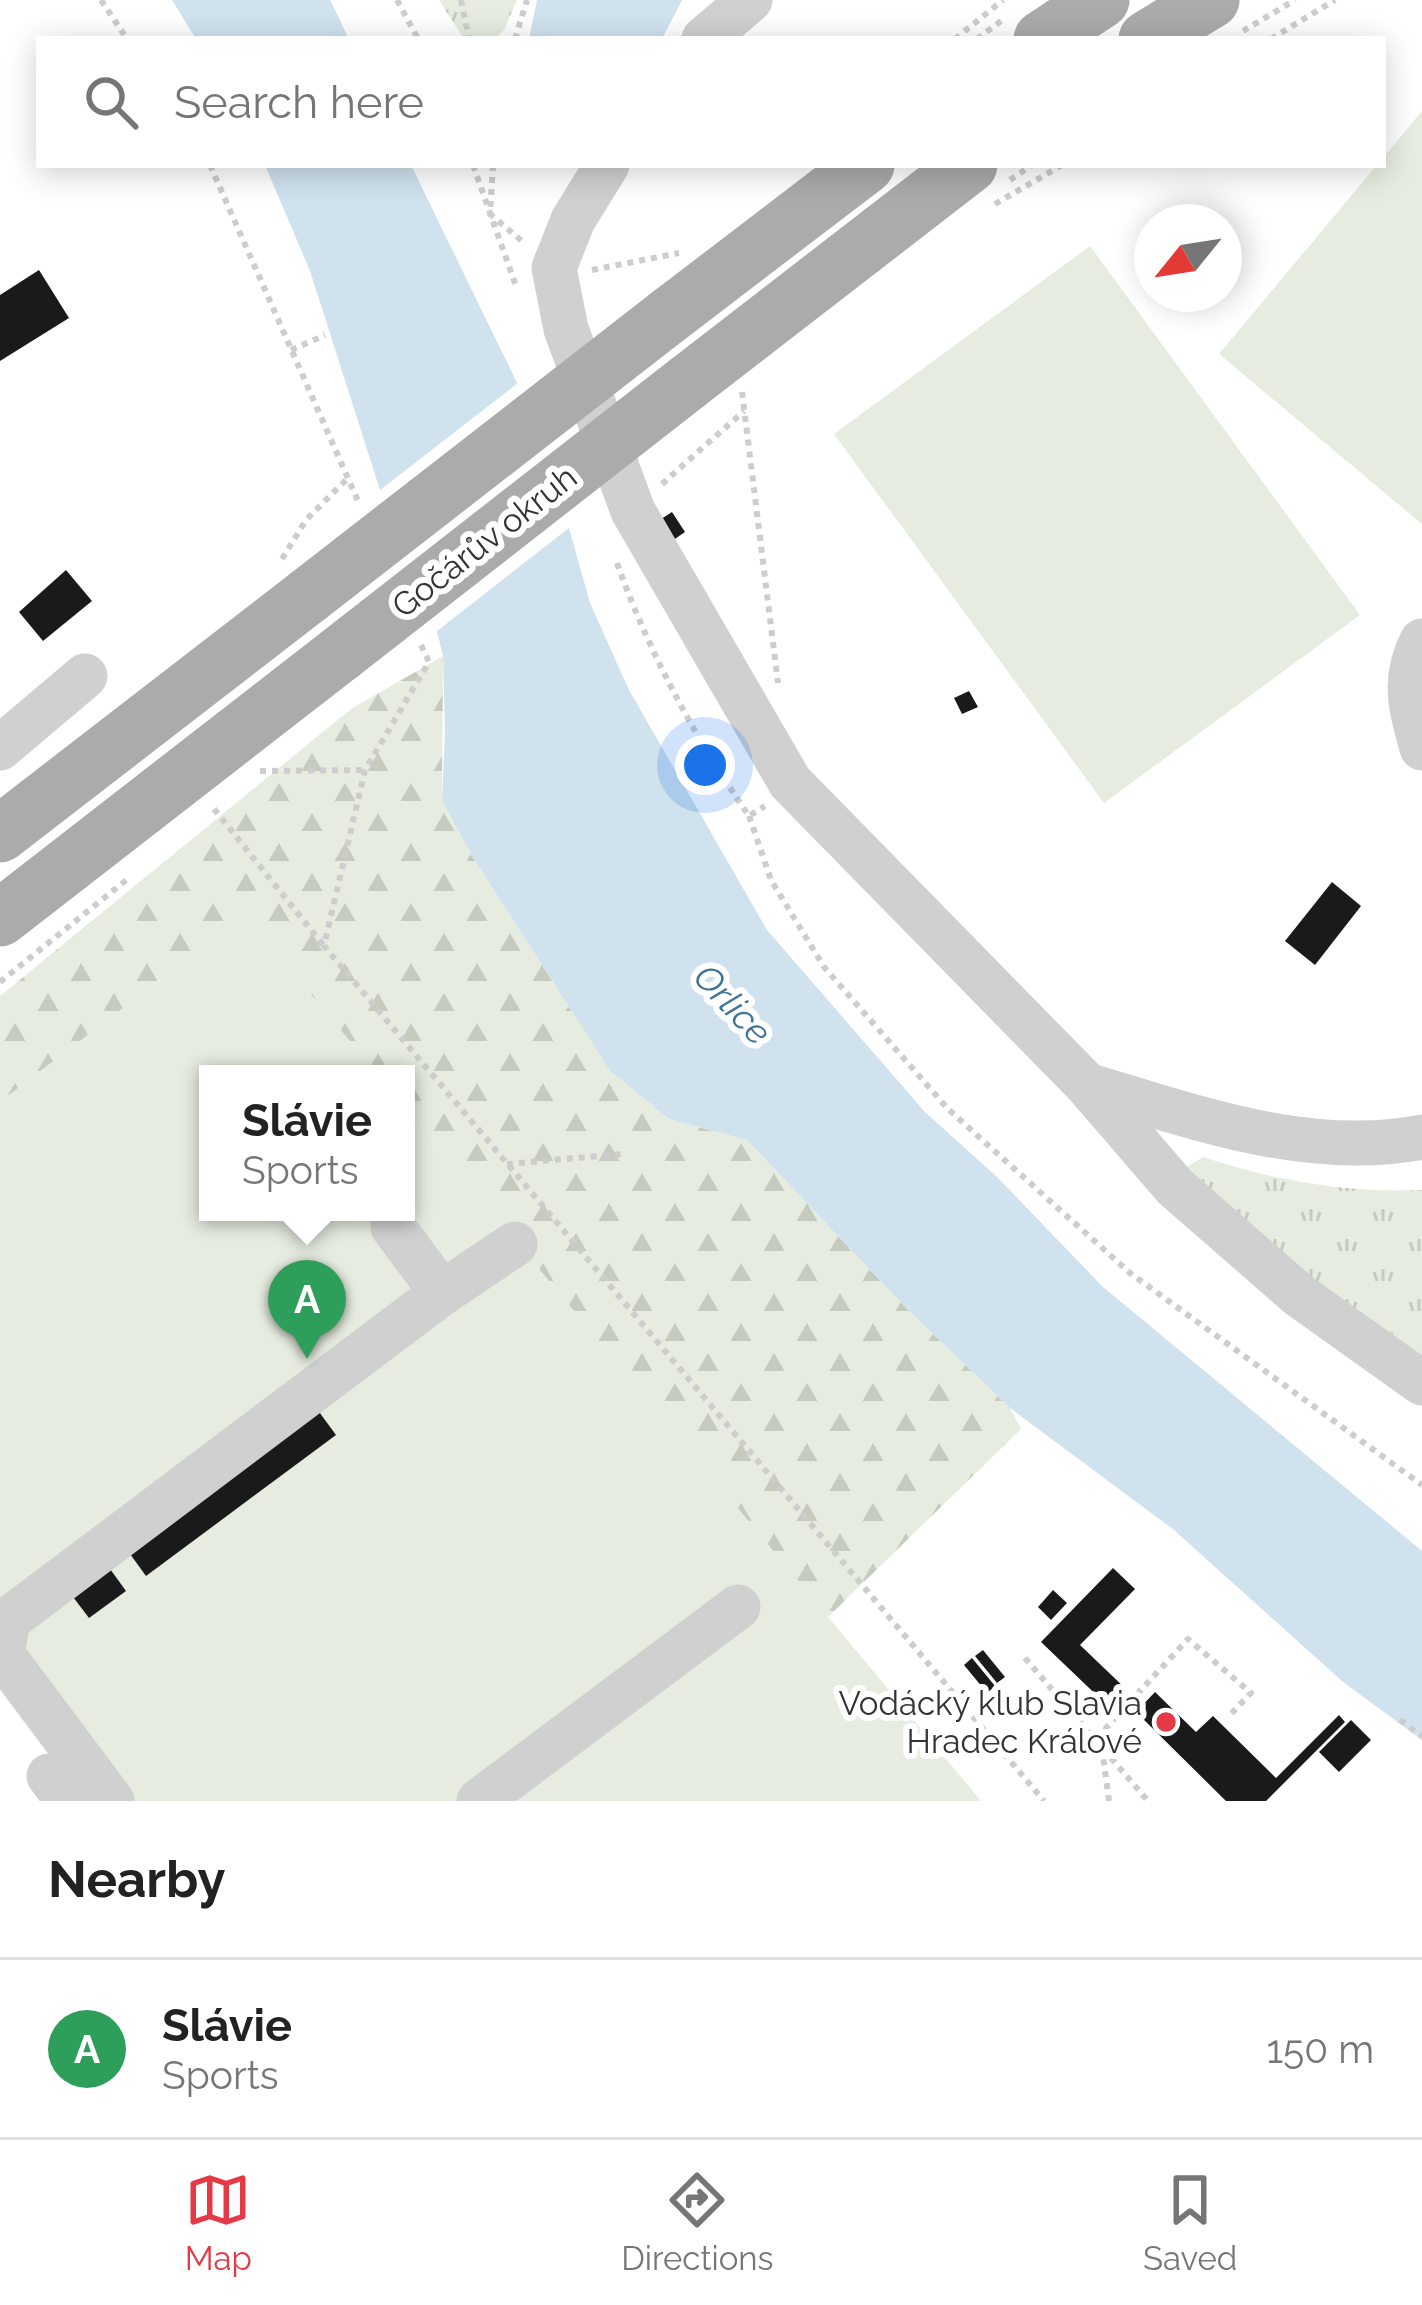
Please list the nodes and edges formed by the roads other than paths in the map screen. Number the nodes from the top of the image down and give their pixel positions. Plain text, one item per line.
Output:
1 (750, 0) edge
2 (1101, 0) edge
3 (1211, 0) edge
4 (708, 36) edge
5 (1047, 36) edge
6 (1152, 36) edge
7 (606, 168) edge
8 (862, 168) edge
9 (965, 168) edge
10 (1422, 640) edge
11 (85, 676) dead end
12 (0, 748) edge
13 (1422, 748) edge
14 (0, 834) edge
15 (0, 918) edge
16 (1087, 1085) junction
17 (1422, 1137) edge
18 (393, 1227) dead end
19 (515, 1244) dead end
20 (442, 1293) junction
21 (1422, 1383) edge
22 (738, 1607) dead end
23 (112, 1801) edge
24 (479, 1801) edge

1 - 4 street
2 - 5 main road
3 - 6 main road
7 - 16 street
8 - 14 main road, Gočárův okruh, bridge
9 - 15 main road, Gočárův okruh, bridge
10 - 13 street
11 - 12 street
16 - 17 street
16 - 21 street
18 - 20 street
19 - 20 street
20 - 23 street
22 - 24 street

